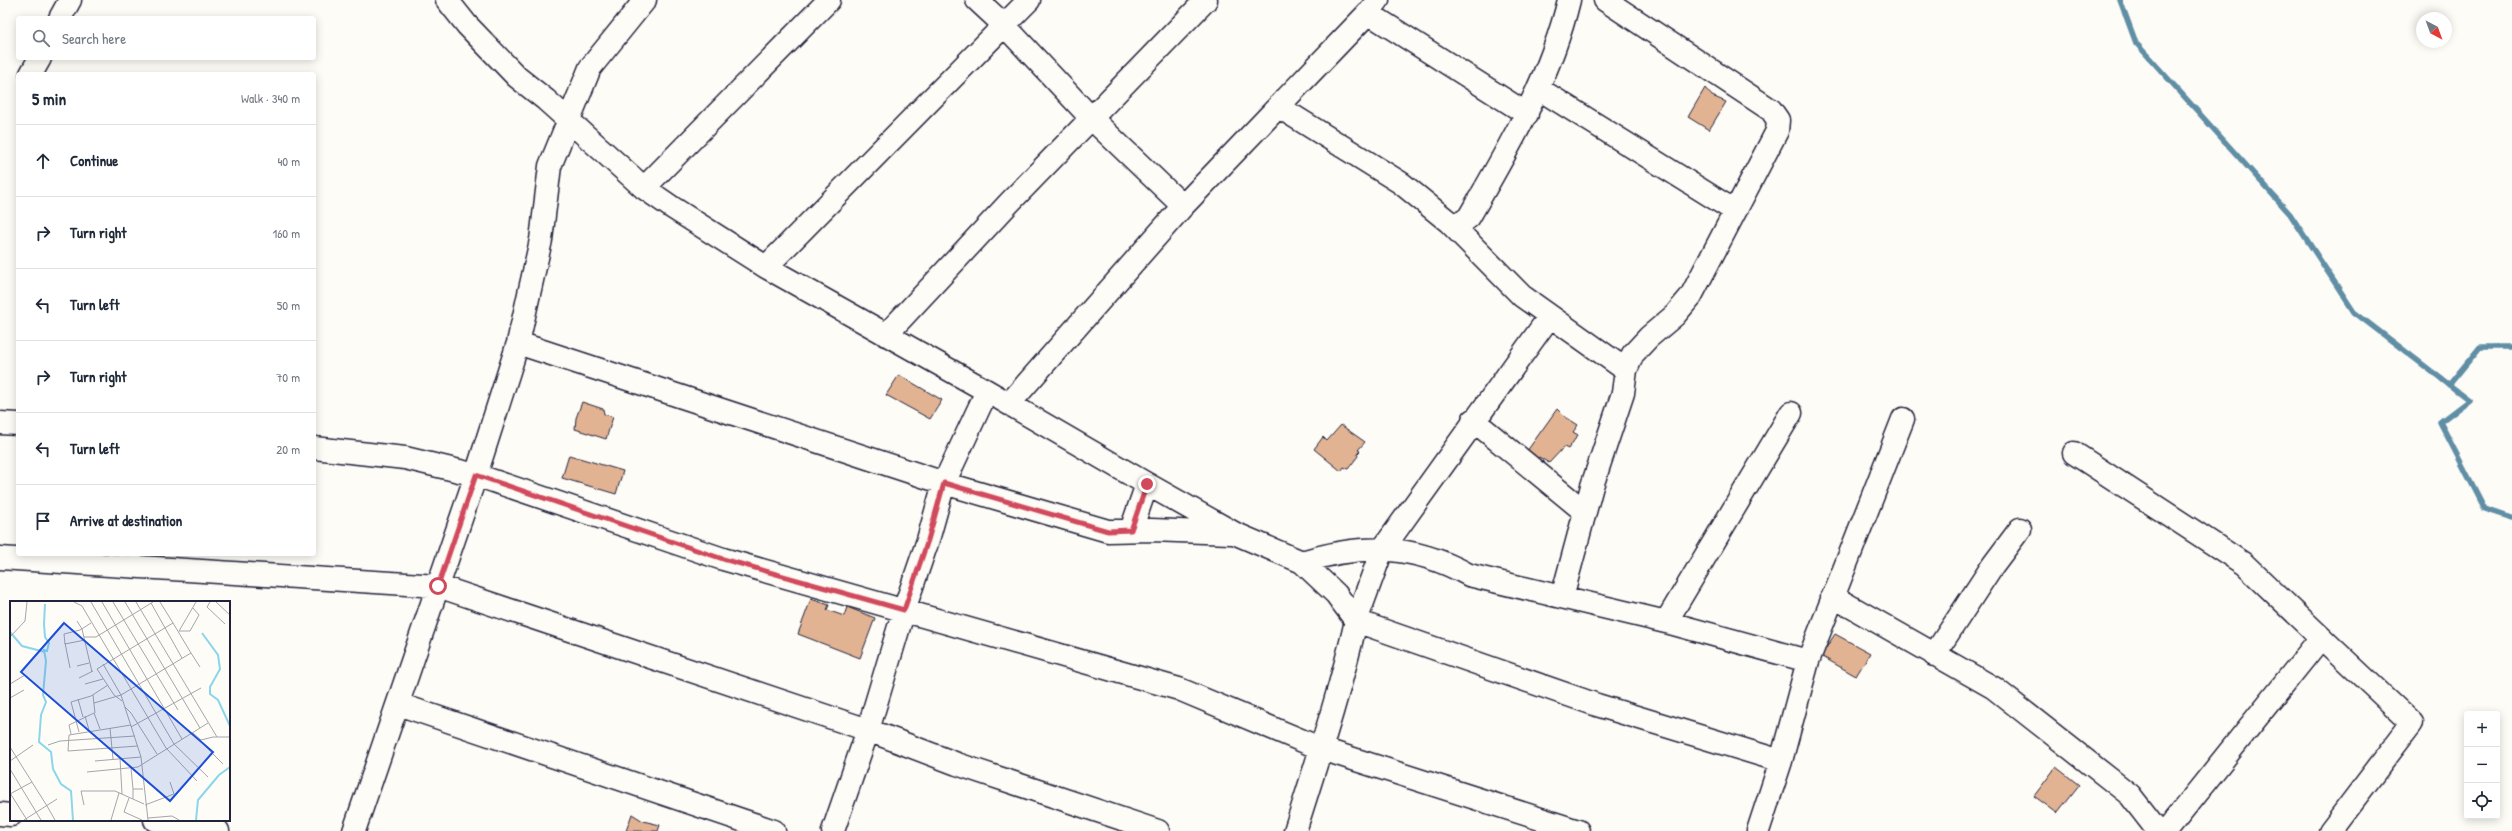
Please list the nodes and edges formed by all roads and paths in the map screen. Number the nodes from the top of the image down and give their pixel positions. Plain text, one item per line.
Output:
1 (70, 0) edge
2 (447, 0) edge
3 (645, 0) edge
4 (829, 0) edge
5 (977, 0) edge
6 (1029, 0) edge
7 (1206, 0) edge
8 (1569, 0) edge
9 (1604, 0) edge
10 (1373, 6) edge
11 (61, 16) edge
12 (1005, 26) junction
13 (39, 60) edge
14 (32, 72) edge
15 (1539, 89) junction
16 (1279, 107) junction
17 (1527, 114) junction
18 (1091, 118) junction
19 (568, 121) junction
20 (644, 188) junction
21 (1184, 206) junction
22 (1735, 211) junction
23 (1449, 222) junction
24 (766, 267) junction
25 (1550, 316) junction
26 (886, 335) junction
27 (518, 343) junction
28 (1626, 370) junction
29 (987, 391) junction
30 (1009, 404) junction
31 (1791, 413) dead end
32 (1903, 418) dead end
33 (1473, 420) junction
34 (0, 422) edge
35 (16, 424) edge
36 (316, 448) edge
37 (2074, 453) dead end
38 (476, 475) junction
39 (944, 483) junction
40 (1147, 484) junction
41 (1585, 512) junction
42 (1131, 530) junction
43 (2020, 530) dead end
44 (1234, 533) junction
45 (1382, 550) junction
46 (0, 558) edge
47 (1302, 562) junction
48 (438, 586) junction
49 (1832, 596) junction
50 (1562, 597) junction
51 (904, 610) junction
52 (1356, 621) junction
53 (1666, 622) junction
54 (2327, 643) junction
55 (1934, 655) junction
56 (1808, 661) junction
57 (398, 704) junction
58 (868, 730) junction
59 (1322, 749) junction
60 (1781, 761) junction
61 (0, 814) edge
62 (10, 815) edge
63 (161, 821) edge
64 (218, 831) edge
65 (354, 831) edge
66 (774, 831) edge
67 (833, 831) edge
68 (1158, 831) edge
69 (1294, 831) edge
70 (1578, 831) edge
71 (1758, 831) edge
72 (2158, 831) edge
73 (2166, 831) edge
74 (2330, 831) edge

1 - 11 street
2 - 19 street
3 - 19 street
4 - 20 street
5 - 12 street
6 - 12 street
7 - 18 street
8 - 15 street
9 - 22 street
10 - 16 street
10 - 17 street
12 - 18 street
12 - 24 street
13 - 14 street
15 - 17 street
15 - 22 street
16 - 21 street
16 - 23 street
17 - 23 street
18 - 21 street
18 - 26 street
19 - 20 street
19 - 27 street
20 - 24 street
21 - 30 street
22 - 28 street
23 - 25 street
24 - 26 street
25 - 28 street
25 - 33 street
26 - 29 street
27 - 38 street
27 - 39 street
28 - 41 street
29 - 30 street
29 - 39 street
30 - 40 street
31 - 53 street
32 - 49 street
33 - 41 street
33 - 45 street
34 - 35 street
36 - 38 street
37 - 54 street
38 - 48 street
38 - 51 street
39 - 42 street
39 - 51 street
40 - 42 street
40 - 44 street
41 - 50 street
42 - 44 street
43 - 55 street
44 - 47 street
45 - 47 street
45 - 50 street
45 - 52 street
46 - 48 street
47 - 52 street
48 - 57 street
48 - 58 street
49 - 55 street
49 - 56 street
50 - 53 street
51 - 58 street
51 - 59 street
52 - 59 street
52 - 60 street
53 - 56 street
54 - 73 street
54 - 74 street
55 - 72 street
56 - 60 street
57 - 65 street
57 - 66 street
58 - 67 street
58 - 68 street
59 - 69 street
59 - 70 street
60 - 71 street
61 - 62 street
63 - 64 street

